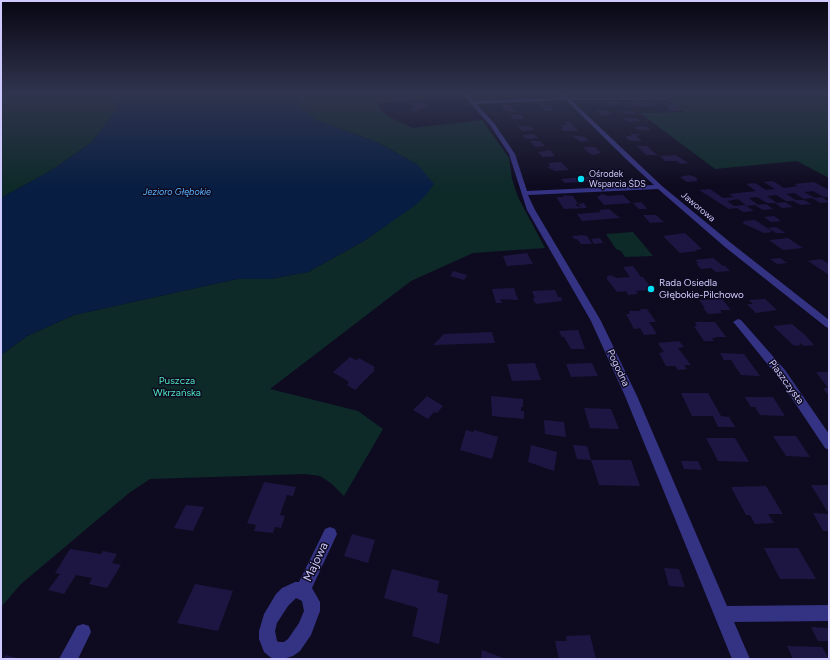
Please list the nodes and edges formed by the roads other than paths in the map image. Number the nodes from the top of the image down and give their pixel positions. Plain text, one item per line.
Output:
1 (493, 125) edge
2 (594, 125) edge
3 (660, 187) junction
4 (524, 193) junction
5 (738, 322) dead end
6 (829, 325) edge
7 (829, 444) edge
8 (330, 534) dead end
9 (303, 591) junction
10 (829, 613) edge
11 (722, 614) junction
12 (83, 632) dead end
13 (274, 655) edge
14 (68, 659) edge
15 (741, 659) edge

1 - 4 street, Pogodna
2 - 3 street, Jaworowa
3 - 4 street
3 - 6 street, Jaworowa
4 - 11 street, Pogodna
5 - 7 street, Piaszczysta
8 - 9 street, Majowa
9 - 13 street, Majowa
9 - 13 street, Majowa
10 - 11 street
11 - 15 street, Pogodna
12 - 14 street

